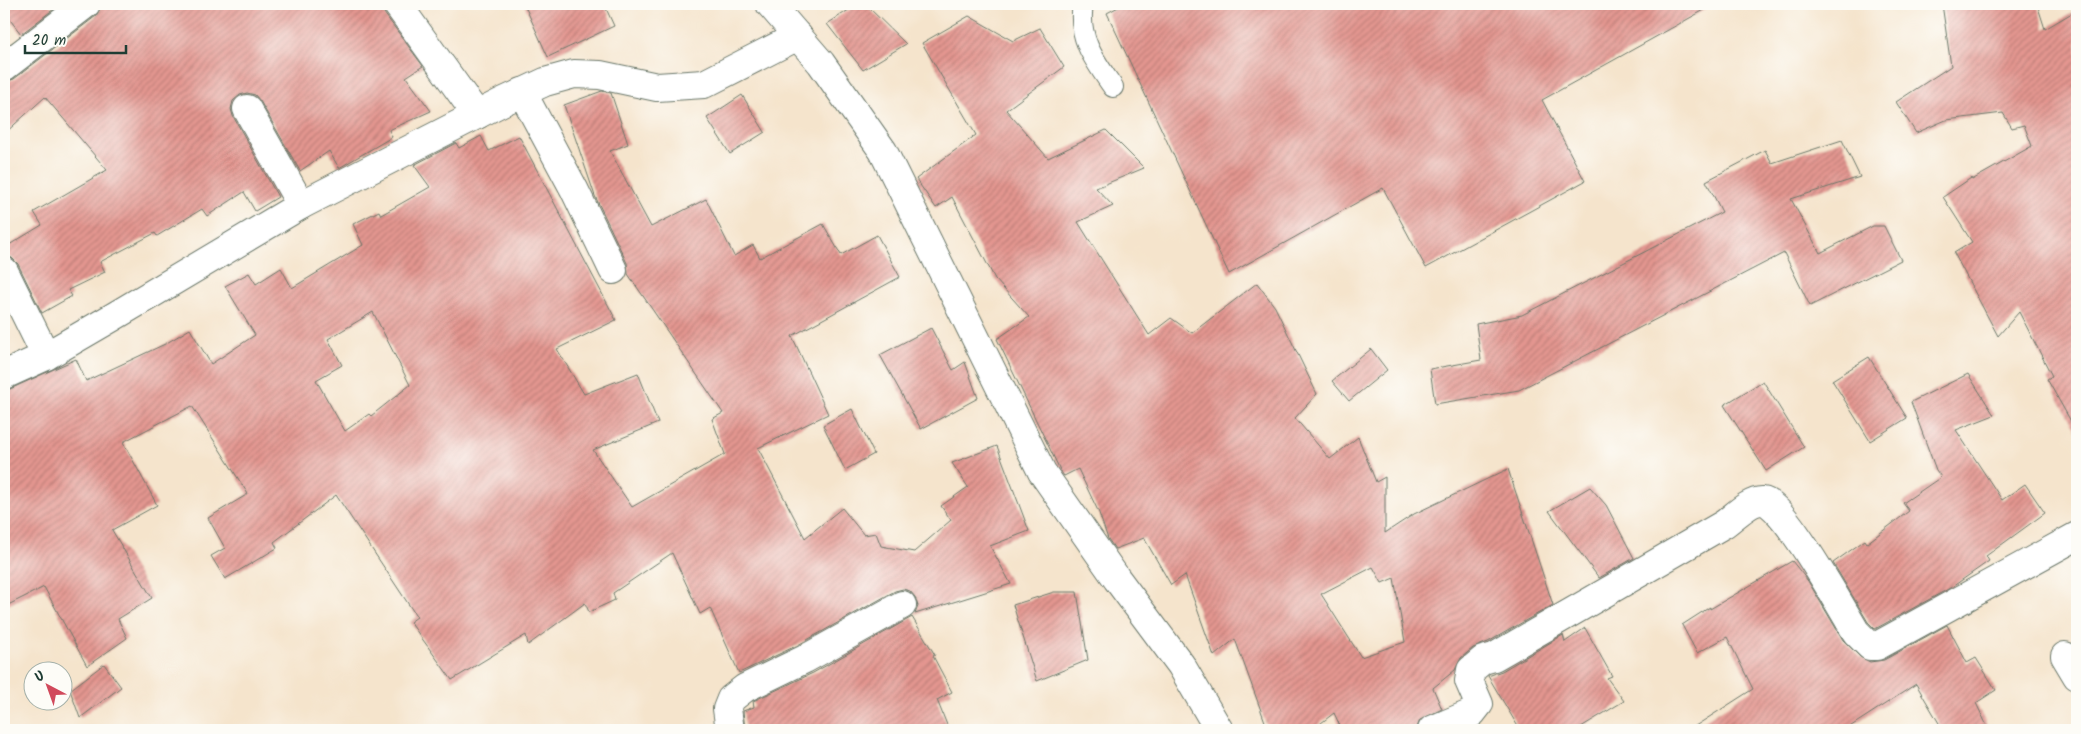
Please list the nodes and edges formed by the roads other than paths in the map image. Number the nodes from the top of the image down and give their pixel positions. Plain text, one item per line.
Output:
1 (86, 4) edge
2 (397, 4) edge
3 (770, 4) edge
4 (1083, 4) edge
5 (798, 36) junction
6 (4, 67) edge
7 (1113, 87) dead end
8 (522, 92) junction
9 (247, 109) dead end
10 (477, 115) junction
11 (302, 205) junction
12 (613, 270) dead end
13 (4, 271) edge
14 (46, 356) junction
15 (4, 375) edge
16 (2077, 536) edge
17 (902, 605) dead end
18 (730, 730) edge
19 (1219, 730) edge
20 (1432, 730) edge

1 - 6 street
2 - 10 street
3 - 5 street
4 - 7 lane
5 - 8 street
5 - 19 street
8 - 10 street
8 - 12 street
9 - 11 street
10 - 11 street
11 - 14 street
13 - 14 street
14 - 15 street
16 - 20 street
17 - 18 street

